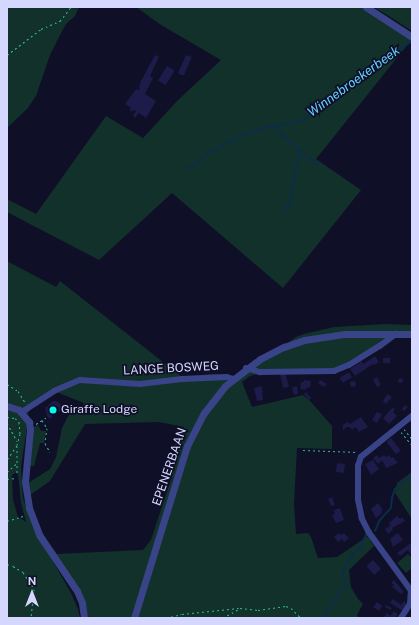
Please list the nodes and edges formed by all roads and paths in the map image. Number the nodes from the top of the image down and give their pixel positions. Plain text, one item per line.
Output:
1 (71, 7) edge
2 (366, 7) edge
3 (412, 37) edge
4 (7, 56) edge
5 (396, 334) junction
6 (412, 334) edge
7 (246, 368) junction
8 (233, 379) junction
9 (7, 384) edge
10 (7, 406) edge
11 (25, 410) junction
12 (412, 416) edge
13 (47, 417) dead end
14 (7, 418) edge
15 (42, 420) junction
16 (7, 423) edge
17 (30, 427) junction
18 (400, 427) junction
19 (412, 439) edge
20 (17, 442) junction
21 (17, 445) junction
22 (412, 445) edge
23 (303, 450) dead end
24 (50, 452) dead end
25 (366, 453) junction
26 (7, 460) edge
27 (18, 462) junction
28 (7, 472) edge
29 (17, 475) dead end
30 (16, 478) dead end
31 (7, 479) edge
32 (23, 516) dead end
33 (7, 520) edge
34 (7, 564) edge
35 (240, 608) junction
36 (31, 618) edge
37 (84, 618) edge
38 (134, 618) edge
39 (166, 618) edge
40 (223, 618) edge
41 (301, 618) edge
42 (401, 618) edge

1 - 4 path
2 - 3 street
5 - 6 street, EPENERBAAN
5 - 7 street, EPENERBAAN
5 - 7 street
7 - 8 street, EPENERBAAN
8 - 11 street, LANGE BOSWEG
8 - 38 street, EPENERBAAN
9 - 11 path
10 - 11 street
11 - 17 street
12 - 18 street
13 - 15 path
14 - 20 path
15 - 17 path
15 - 24 path
16 - 20 path
17 - 37 street
18 - 19 path
18 - 22 path
18 - 25 street
20 - 21 path
21 - 26 path
21 - 27 path
23 - 25 path
25 - 42 street
27 - 28 path
27 - 29 path
30 - 31 path
32 - 33 path
34 - 36 path
35 - 39 path
35 - 40 path
35 - 41 path

